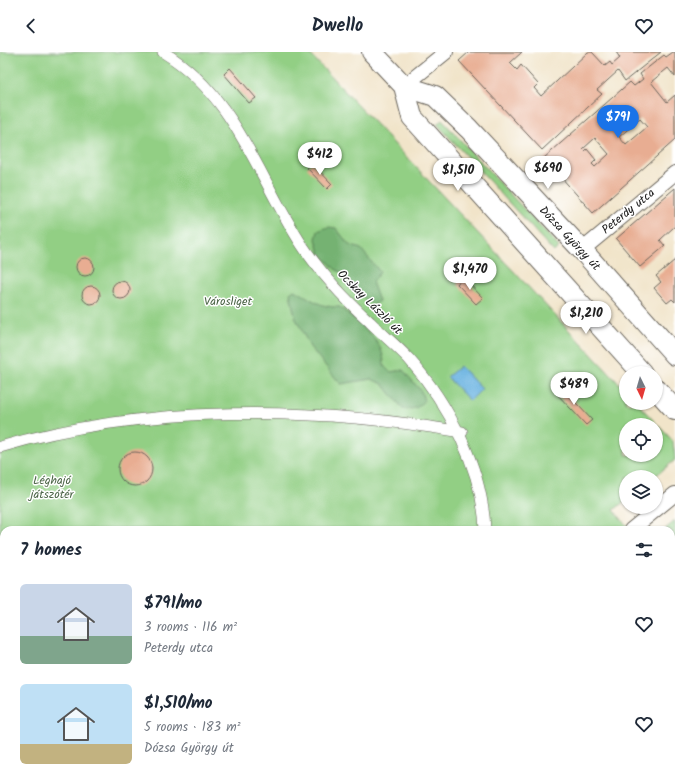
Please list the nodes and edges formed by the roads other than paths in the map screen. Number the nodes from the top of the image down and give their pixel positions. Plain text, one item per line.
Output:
1 (163, 52) edge
2 (372, 52) edge
3 (446, 52) edge
4 (404, 86) junction
5 (675, 173) edge
6 (582, 250) junction
7 (675, 355) edge
8 (636, 366) edge
9 (663, 397) edge
10 (675, 410) edge
11 (462, 432) junction
12 (0, 447) edge
13 (675, 494) edge
14 (484, 526) edge
15 (636, 526) edge

1 - 11 street, Ocskay László út
2 - 4 main road, Dózsa György út
3 - 4 street
4 - 6 main road, Dózsa György út
4 - 8 main road, Dózsa György út
5 - 6 street, Peterdy utca
6 - 7 main road, Dózsa György út
9 - 10 main road
11 - 12 street
11 - 14 street, Ocskay László út
13 - 15 street

